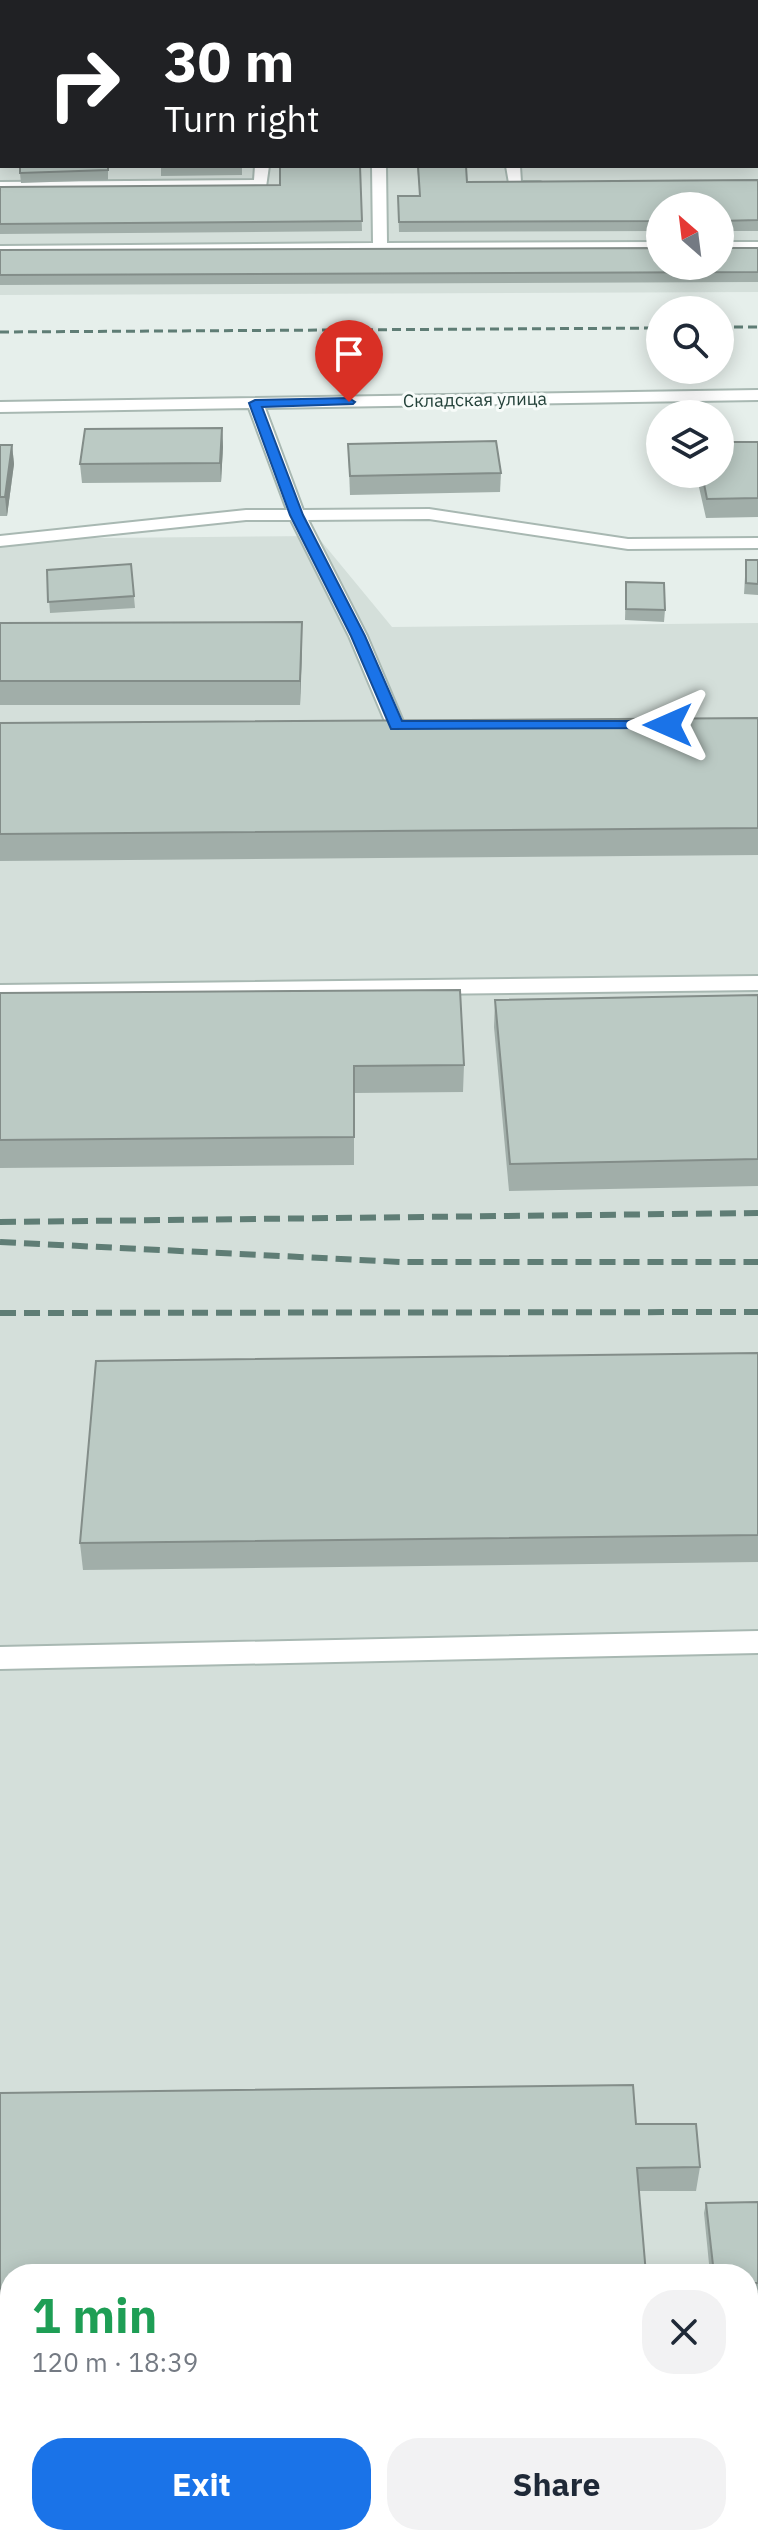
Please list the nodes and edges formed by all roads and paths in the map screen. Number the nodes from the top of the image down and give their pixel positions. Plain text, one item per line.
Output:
1 (126, 168) edge
2 (262, 168) edge
3 (379, 168) edge
4 (513, 168) edge
5 (0, 186) edge
6 (128, 186) junction
7 (561, 186) edge
8 (646, 246) edge
9 (734, 246) edge
10 (758, 246) edge
11 (380, 248) junction
12 (0, 250) edge
13 (758, 395) edge
14 (255, 403) junction
15 (0, 407) edge
16 (297, 515) junction
17 (0, 541) edge
18 (758, 543) edge
19 (396, 726) edge
20 (758, 983) edge
21 (0, 992) edge
22 (758, 1642) edge
23 (0, 1658) edge

1 - 6 street
2 - 6 street
3 - 11 street
4 - 7 street
5 - 6 street
8 - 11 street
9 - 10 street
11 - 12 street
13 - 14 street, Складская улица
14 - 15 street, Складская улица
14 - 16 street
16 - 17 street
16 - 18 street
16 - 19 street
20 - 21 street
22 - 23 street

